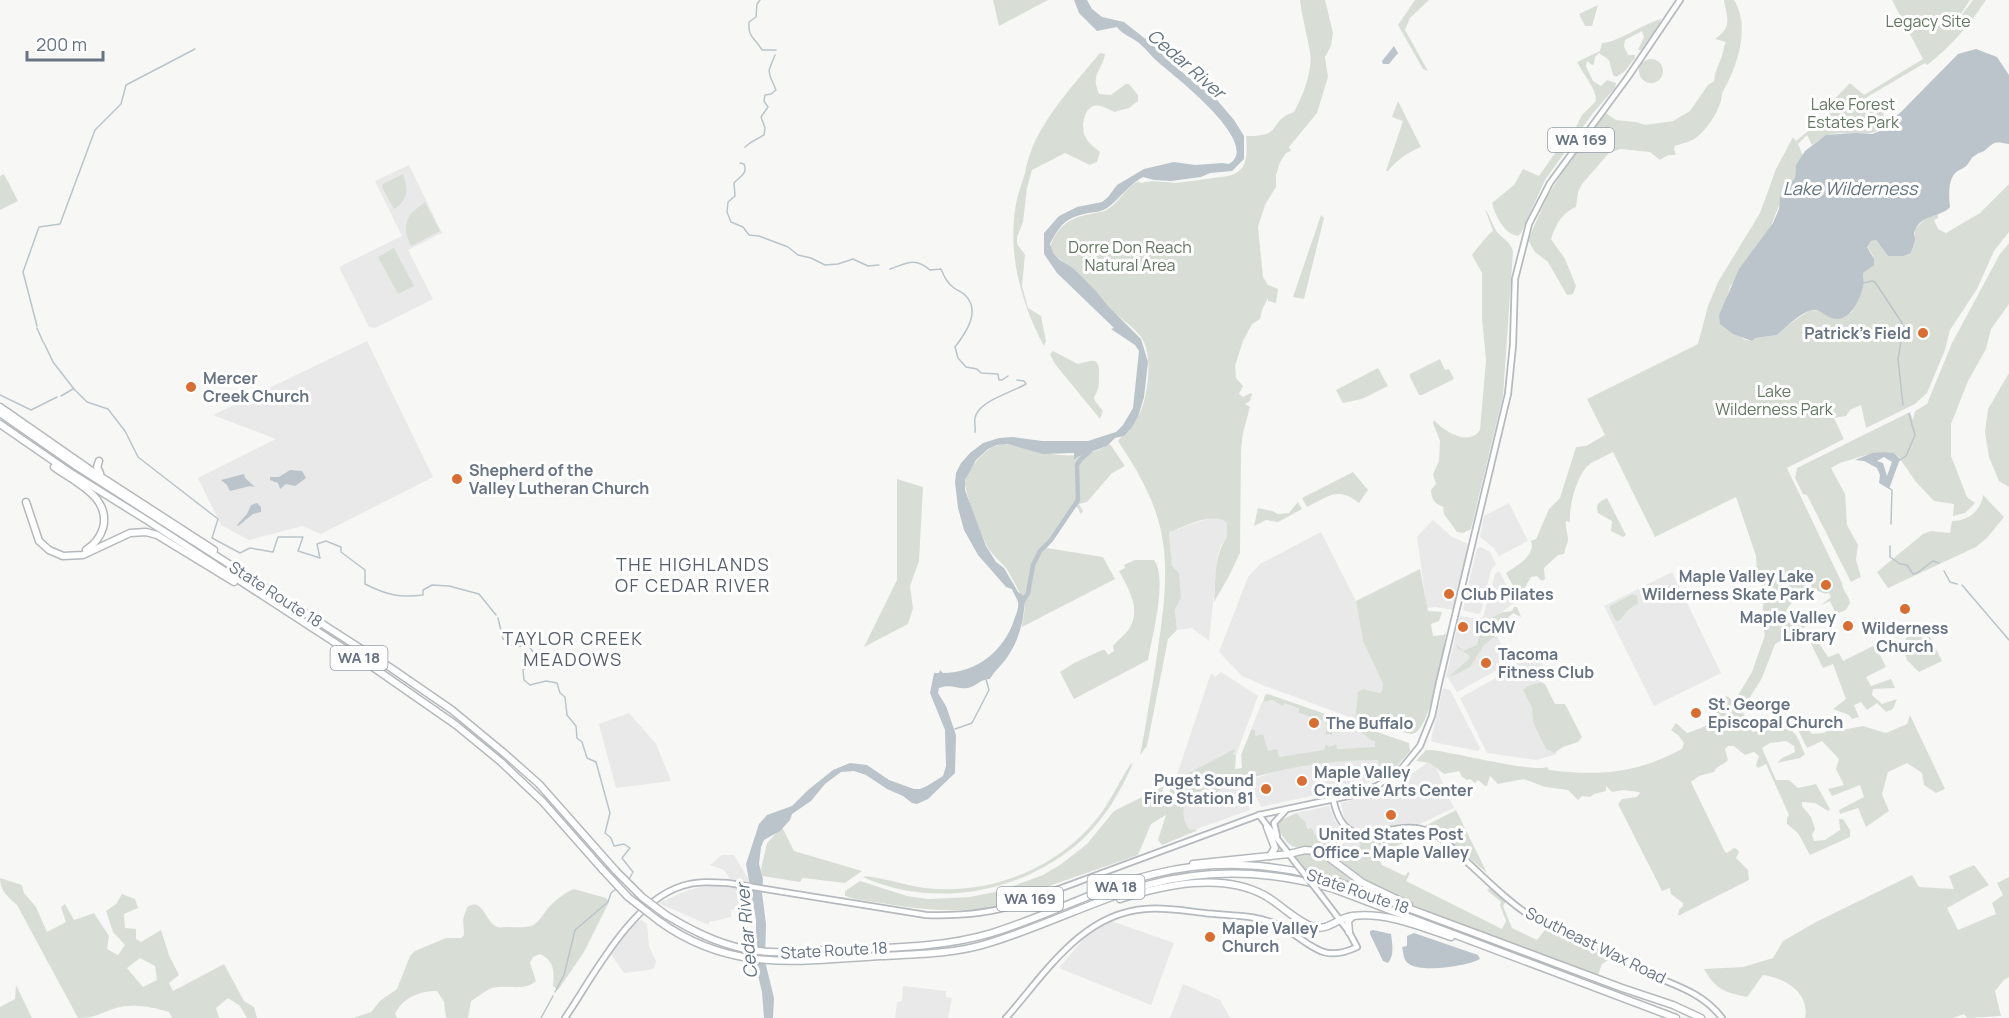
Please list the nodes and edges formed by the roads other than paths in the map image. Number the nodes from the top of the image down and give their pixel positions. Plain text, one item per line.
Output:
1 (1680, 0) edge
2 (0, 407) edge
3 (0, 413) edge
4 (0, 424) edge
5 (99, 461) dead end
6 (107, 480) junction
7 (84, 485) junction
8 (273, 592) junction
9 (281, 609) junction
10 (1334, 798) junction
11 (1291, 808) junction
12 (1259, 815) junction
13 (1268, 827) junction
14 (1278, 842) junction
15 (1288, 854) junction
16 (1270, 856) junction
17 (1126, 883) junction
18 (1082, 910) junction
19 (1354, 916) junction
20 (1339, 920) junction
21 (1445, 921) junction
22 (1347, 929) junction
23 (1343, 953) junction
24 (1530, 962) junction
25 (1720, 1016) edge
26 (565, 1018) edge
27 (1006, 1018) edge
28 (1676, 1018) edge
29 (1701, 1018) edge

1 - 10 main road, WA 169
2 - 6 highway
3 - 8 highway, State Route 18 / WA 18
4 - 7 highway
5 - 6 highway
6 - 8 highway
7 - 9 highway, State Route 18 / WA 18
7 - 9 highway
8 - 17 highway, State Route 18 / WA 18, bridge
9 - 18 highway, State Route 18 / WA 18, bridge
10 - 11 main road, WA 169
10 - 25 main road, Southeast Wax Road
11 - 12 main road, WA 169
11 - 14 main road
12 - 13 main road
12 - 26 main road, WA 169
13 - 14 main road
13 - 16 highway
14 - 15 main road
15 - 16 highway
15 - 20 main road, bridge
15 - 21 highway
16 - 17 highway
17 - 21 highway, State Route 18 / WA 18
18 - 20 highway
18 - 24 highway, State Route 18 / WA 18
19 - 20 highway
19 - 22 highway
19 - 24 highway
20 - 22 main road
21 - 29 highway, State Route 18 / WA 18
22 - 23 main road
22 - 23 main road
23 - 27 main road
24 - 28 highway, State Route 18 / WA 18

